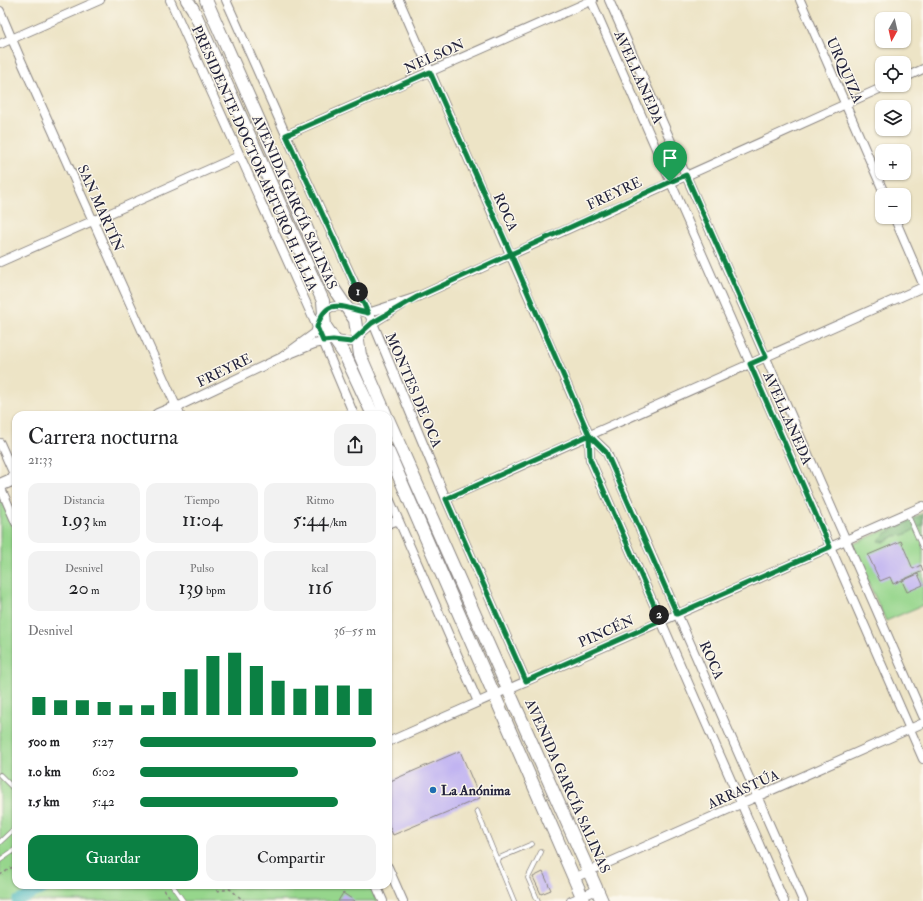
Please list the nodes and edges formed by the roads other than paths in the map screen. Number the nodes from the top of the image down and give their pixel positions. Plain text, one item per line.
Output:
1 (100, 0) edge
2 (170, 0) edge
3 (186, 0) edge
4 (206, 0) edge
5 (226, 0) edge
6 (399, 0) edge
7 (592, 0) edge
8 (609, 0) edge
9 (800, 0) edge
10 (0, 11) edge
11 (12, 38) junction
12 (0, 44) edge
13 (923, 69) edge
14 (430, 72) junction
15 (911, 75) edge
16 (875, 91) edge
17 (846, 104) junction
18 (286, 135) junction
19 (239, 156) junction
20 (686, 175) junction
21 (670, 182) junction
22 (882, 188) edge
23 (93, 222) junction
24 (897, 224) edge
25 (511, 254) junction
26 (0, 262) edge
27 (923, 284) edge
28 (923, 287) edge
29 (417, 297) junction
30 (348, 309) junction
31 (325, 310) junction
32 (368, 313) junction
33 (372, 323) junction
34 (317, 327) junction
35 (357, 338) junction
36 (328, 341) junction
37 (282, 357) junction
38 (766, 357) junction
39 (750, 364) junction
40 (178, 411) edge
41 (353, 411) edge
42 (371, 411) edge
43 (384, 411) edge
44 (392, 428) edge
45 (589, 435) junction
46 (0, 443) edge
47 (392, 460) edge
48 (12, 469) edge
49 (12, 480) edge
50 (0, 486) edge
51 (446, 499) junction
52 (392, 506) edge
53 (923, 506) edge
54 (907, 513) junction
55 (12, 514) edge
56 (398, 520) junction
57 (392, 522) edge
58 (846, 540) junction
59 (830, 547) junction
60 (922, 547) edge
61 (677, 614) junction
62 (661, 621) junction
63 (526, 681) junction
64 (509, 689) junction
65 (494, 695) junction
66 (478, 702) junction
67 (923, 716) edge
68 (923, 723) edge
69 (910, 729) junction
70 (923, 735) edge
71 (914, 739) junction
72 (392, 740) edge
73 (923, 757) edge
74 (0, 775) edge
75 (12, 787) edge
76 (757, 796) junction
77 (741, 804) junction
78 (477, 811) dead end
79 (12, 831) edge
80 (0, 842) edge
81 (532, 844) dead end
82 (12, 852) edge
83 (541, 852) dead end
84 (496, 859) junction
85 (0, 860) edge
86 (589, 871) junction
87 (392, 876) edge
88 (574, 878) junction
89 (175, 889) edge
90 (378, 889) edge
91 (600, 896) edge
92 (579, 899) edge
93 (183, 901) edge
94 (383, 901) edge
95 (403, 901) edge
96 (514, 901) edge
97 (538, 901) edge
98 (784, 901) edge
99 (803, 901) edge

1 - 11 street
2 - 19 street, PRESIDENTE DOCTOR ARTURO H. ILLIA
3 - 31 main road, AVENIDA GARCÍA SALINAS
4 - 30 main road, AVENIDA GARCÍA SALINAS
5 - 18 street, MONTES DE OCA
6 - 14 street, ROCA
7 - 14 street, NELSON
7 - 21 street, AVELLANEDA
8 - 20 street, AVELLANEDA
9 - 17 street, URQUIZA
10 - 11 street, SAN MARTÍN
11 - 12 street
11 - 23 street, SAN MARTÍN
13 - 15 street
14 - 18 street, NELSON
14 - 25 street, ROCA
16 - 17 street, FREYRE
17 - 20 street, FREYRE
17 - 22 street, URQUIZA
18 - 32 street, MONTES DE OCA
19 - 23 street
19 - 34 street, PRESIDENTE DOCTOR ARTURO H. ILLIA
20 - 21 street, FREYRE
20 - 38 street, AVELLANEDA
21 - 25 street, FREYRE
21 - 39 street, AVELLANEDA
23 - 26 street
23 - 40 street, SAN MARTÍN
24 - 27 street
25 - 29 street, FREYRE
25 - 45 street, ROCA
28 - 38 street
29 - 32 street, FREYRE
29 - 33 street, FREYRE
30 - 31 street, FREYRE
30 - 32 street, FREYRE
30 - 35 main road, AVENIDA GARCÍA SALINAS
31 - 34 street, FREYRE
31 - 36 main road, AVENIDA GARCÍA SALINAS
32 - 33 street, MONTES DE OCA
33 - 35 street, FREYRE
33 - 51 street, MONTES DE OCA
34 - 36 street, PRESIDENTE DOCTOR ARTURO H. ILLIA
34 - 37 street, FREYRE
35 - 36 street, FREYRE
35 - 43 main road, AVENIDA GARCÍA SALINAS
36 - 37 street, FREYRE
36 - 41 street, PRESIDENTE DOCTOR ARTURO H. ILLIA
36 - 42 main road, AVENIDA GARCÍA SALINAS
37 - 40 street, FREYRE
38 - 39 street
38 - 58 street, AVELLANEDA
39 - 45 street
39 - 59 street, AVELLANEDA
44 - 64 main road, AVENIDA GARCÍA SALINAS
45 - 51 street
45 - 61 street, ROCA
45 - 62 street, ROCA
46 - 48 street
47 - 65 main road
49 - 50 main road
50 - 55 street
51 - 63 street, MONTES DE OCA
52 - 56 street
53 - 54 street, PINCÉN
54 - 58 street, PINCÉN
54 - 60 lane
56 - 57 street
56 - 66 street
58 - 59 street, PINCÉN
58 - 67 street, AVELLANEDA
59 - 61 street, PINCÉN
59 - 69 street, AVELLANEDA
61 - 62 street, PINCÉN
61 - 76 street, ROCA
62 - 63 street, PINCÉN
62 - 77 street, ROCA
63 - 64 street, PINCÉN
64 - 65 street, PINCÉN
64 - 86 main road, AVENIDA GARCÍA SALINAS
65 - 66 street, PINCÉN
65 - 88 main road
66 - 72 street, PINCÉN
68 - 69 street, ARRASTÚA
69 - 71 street, AVELLANEDA
69 - 76 street, ARRASTÚA
70 - 71 street
71 - 73 street, AVELLANEDA
74 - 75 lane
76 - 77 street, ARRASTÚA
76 - 99 street, ROCA
77 - 86 street, ARRASTÚA
77 - 98 street, ROCA
78 - 84 lane
79 - 80 lane
81 - 84 lane
82 - 85 lane
83 - 97 lane
84 - 96 lane
86 - 88 street, ARRASTÚA
86 - 91 main road, AVENIDA GARCÍA SALINAS
87 - 95 street
88 - 92 main road
89 - 93 lane
90 - 94 street
91 - 92 street

